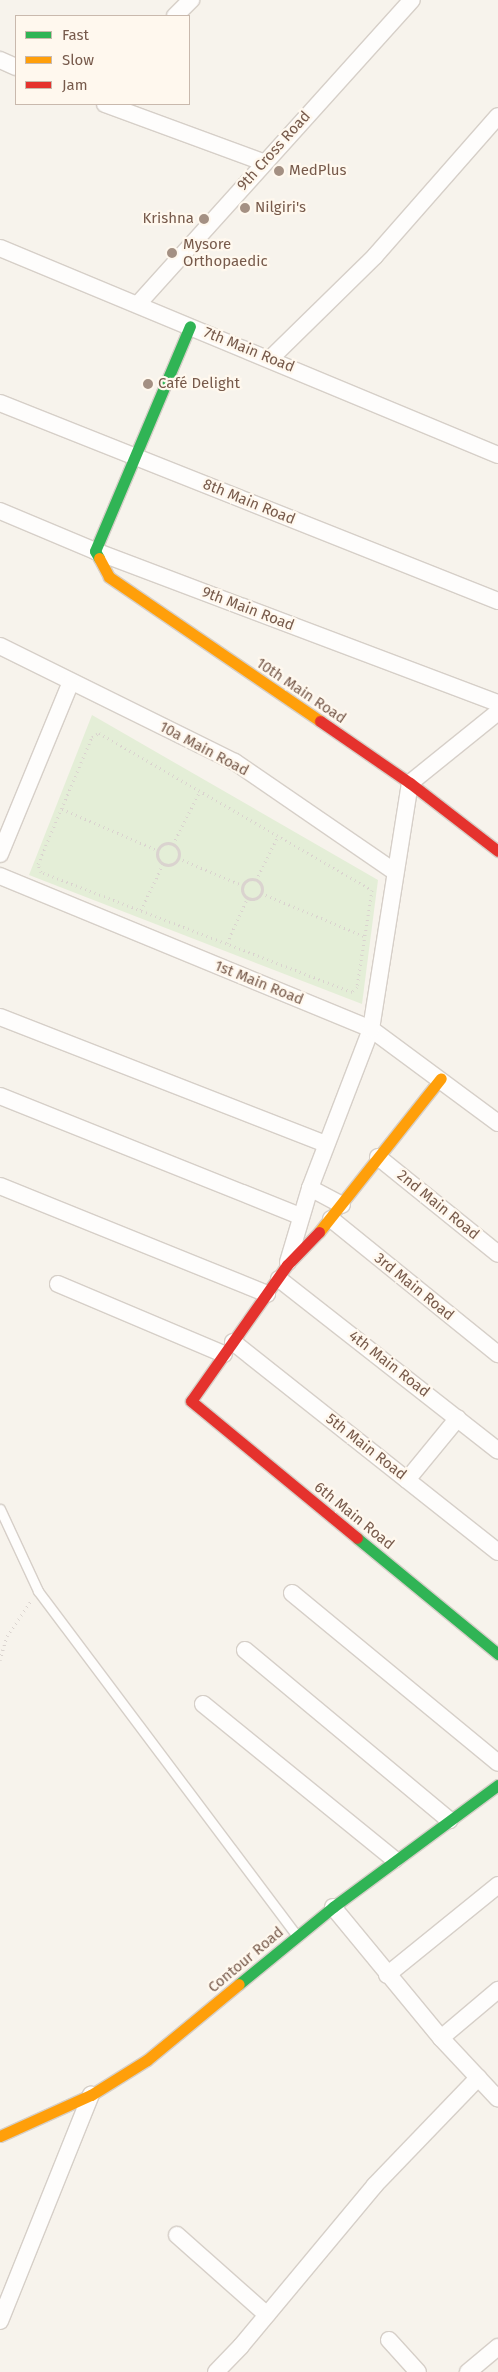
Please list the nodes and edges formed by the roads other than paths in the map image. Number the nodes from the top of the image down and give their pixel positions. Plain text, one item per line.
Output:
1 (191, 0) edge
2 (412, 0) edge
3 (176, 15) edge
4 (0, 60) edge
5 (15, 67) edge
6 (108, 105) edge
7 (498, 116) edge
8 (263, 162) junction
9 (0, 248) edge
10 (138, 304) junction
11 (190, 326) junction
12 (270, 358) junction
13 (0, 403) edge
14 (498, 455) edge
15 (135, 456) junction
16 (0, 511) edge
17 (95, 551) junction
18 (498, 601) edge
19 (0, 646) edge
20 (71, 682) junction
21 (498, 703) edge
22 (498, 712) edge
23 (410, 783) junction
24 (498, 851) edge
25 (0, 854) edge
26 (395, 872) junction
27 (0, 876) edge
28 (0, 1017) edge
29 (371, 1029) junction
30 (441, 1078) junction
31 (0, 1096) edge
32 (498, 1123) edge
33 (326, 1144) junction
34 (378, 1157) junction
35 (0, 1186) edge
36 (310, 1188) junction
37 (342, 1205) junction
38 (300, 1216) junction
39 (331, 1219) junction
40 (498, 1254) edge
41 (283, 1272) junction
42 (58, 1284) dead end
43 (267, 1294) junction
44 (229, 1348) junction
45 (498, 1354) edge
46 (458, 1418) junction
47 (498, 1451) edge
48 (407, 1480) junction
49 (0, 1509) edge
50 (498, 1552) edge
51 (292, 1593) dead end
52 (245, 1650) dead end
53 (498, 1654) edge
54 (203, 1704) dead end
55 (498, 1763) edge
56 (498, 1785) edge
57 (449, 1820) junction
58 (395, 1860) junction
59 (498, 1885) edge
60 (333, 1908) junction
61 (297, 1936) junction
62 (387, 1975) junction
63 (498, 1990) edge
64 (441, 2038) junction
65 (478, 2078) junction
66 (91, 2095) junction
67 (498, 2099) edge
68 (0, 2136) edge
69 (177, 2236) dead end
70 (267, 2315) junction
71 (0, 2321) edge
72 (389, 2340) dead end
73 (498, 2347) edge
74 (216, 2372) edge
75 (418, 2372) edge
76 (468, 2372) edge

1 - 3 street
2 - 8 street, 9th Cross Road
4 - 5 street
6 - 8 street
7 - 12 street
8 - 10 street, 9th Cross Road
9 - 10 street, 7th Main Road
10 - 11 street, 7th Main Road
11 - 12 street, 7th Main Road
11 - 15 street
12 - 14 street, 7th Main Road
13 - 15 street, 8th Main Road
15 - 17 street
15 - 18 street, 8th Main Road
16 - 17 street, 9th Main Road
17 - 21 street, 9th Main Road
17 - 23 street, 10th Main Road
19 - 20 street, 10a Main Road
20 - 25 street
20 - 26 street, 10a Main Road
22 - 23 street
23 - 24 street, 10th Main Road
23 - 26 street
26 - 29 street
27 - 29 street, 1st Main Road
28 - 33 street
29 - 30 street, 1st Main Road
29 - 33 street
30 - 32 street, 1st Main Road
30 - 34 street
31 - 38 street
33 - 36 street
34 - 37 street
34 - 40 street, 2nd Main Road
35 - 43 street
36 - 37 street
36 - 38 street
37 - 39 street
38 - 41 street
39 - 41 street
39 - 45 street, 3rd Main Road
41 - 43 street
41 - 46 street, 4th Main Road
42 - 44 street, 5th Main Road
43 - 44 street
44 - 48 street, 5th Main Road
44 - 53 street, 6th Main Road
46 - 47 street, 4th Main Road
46 - 48 street
48 - 50 street, 5th Main Road
49 - 61 lane
51 - 55 street
52 - 57 street
54 - 58 street
56 - 57 street, Contour Road
57 - 58 street, Contour Road
58 - 60 street, Contour Road
59 - 62 street
60 - 61 street, Contour Road
60 - 62 street
61 - 66 street, Contour Road
62 - 64 street
63 - 64 street
64 - 65 street
65 - 67 street
65 - 70 street
66 - 68 street, Contour Road
66 - 71 street
69 - 70 street
70 - 74 street
72 - 75 street
73 - 76 street

